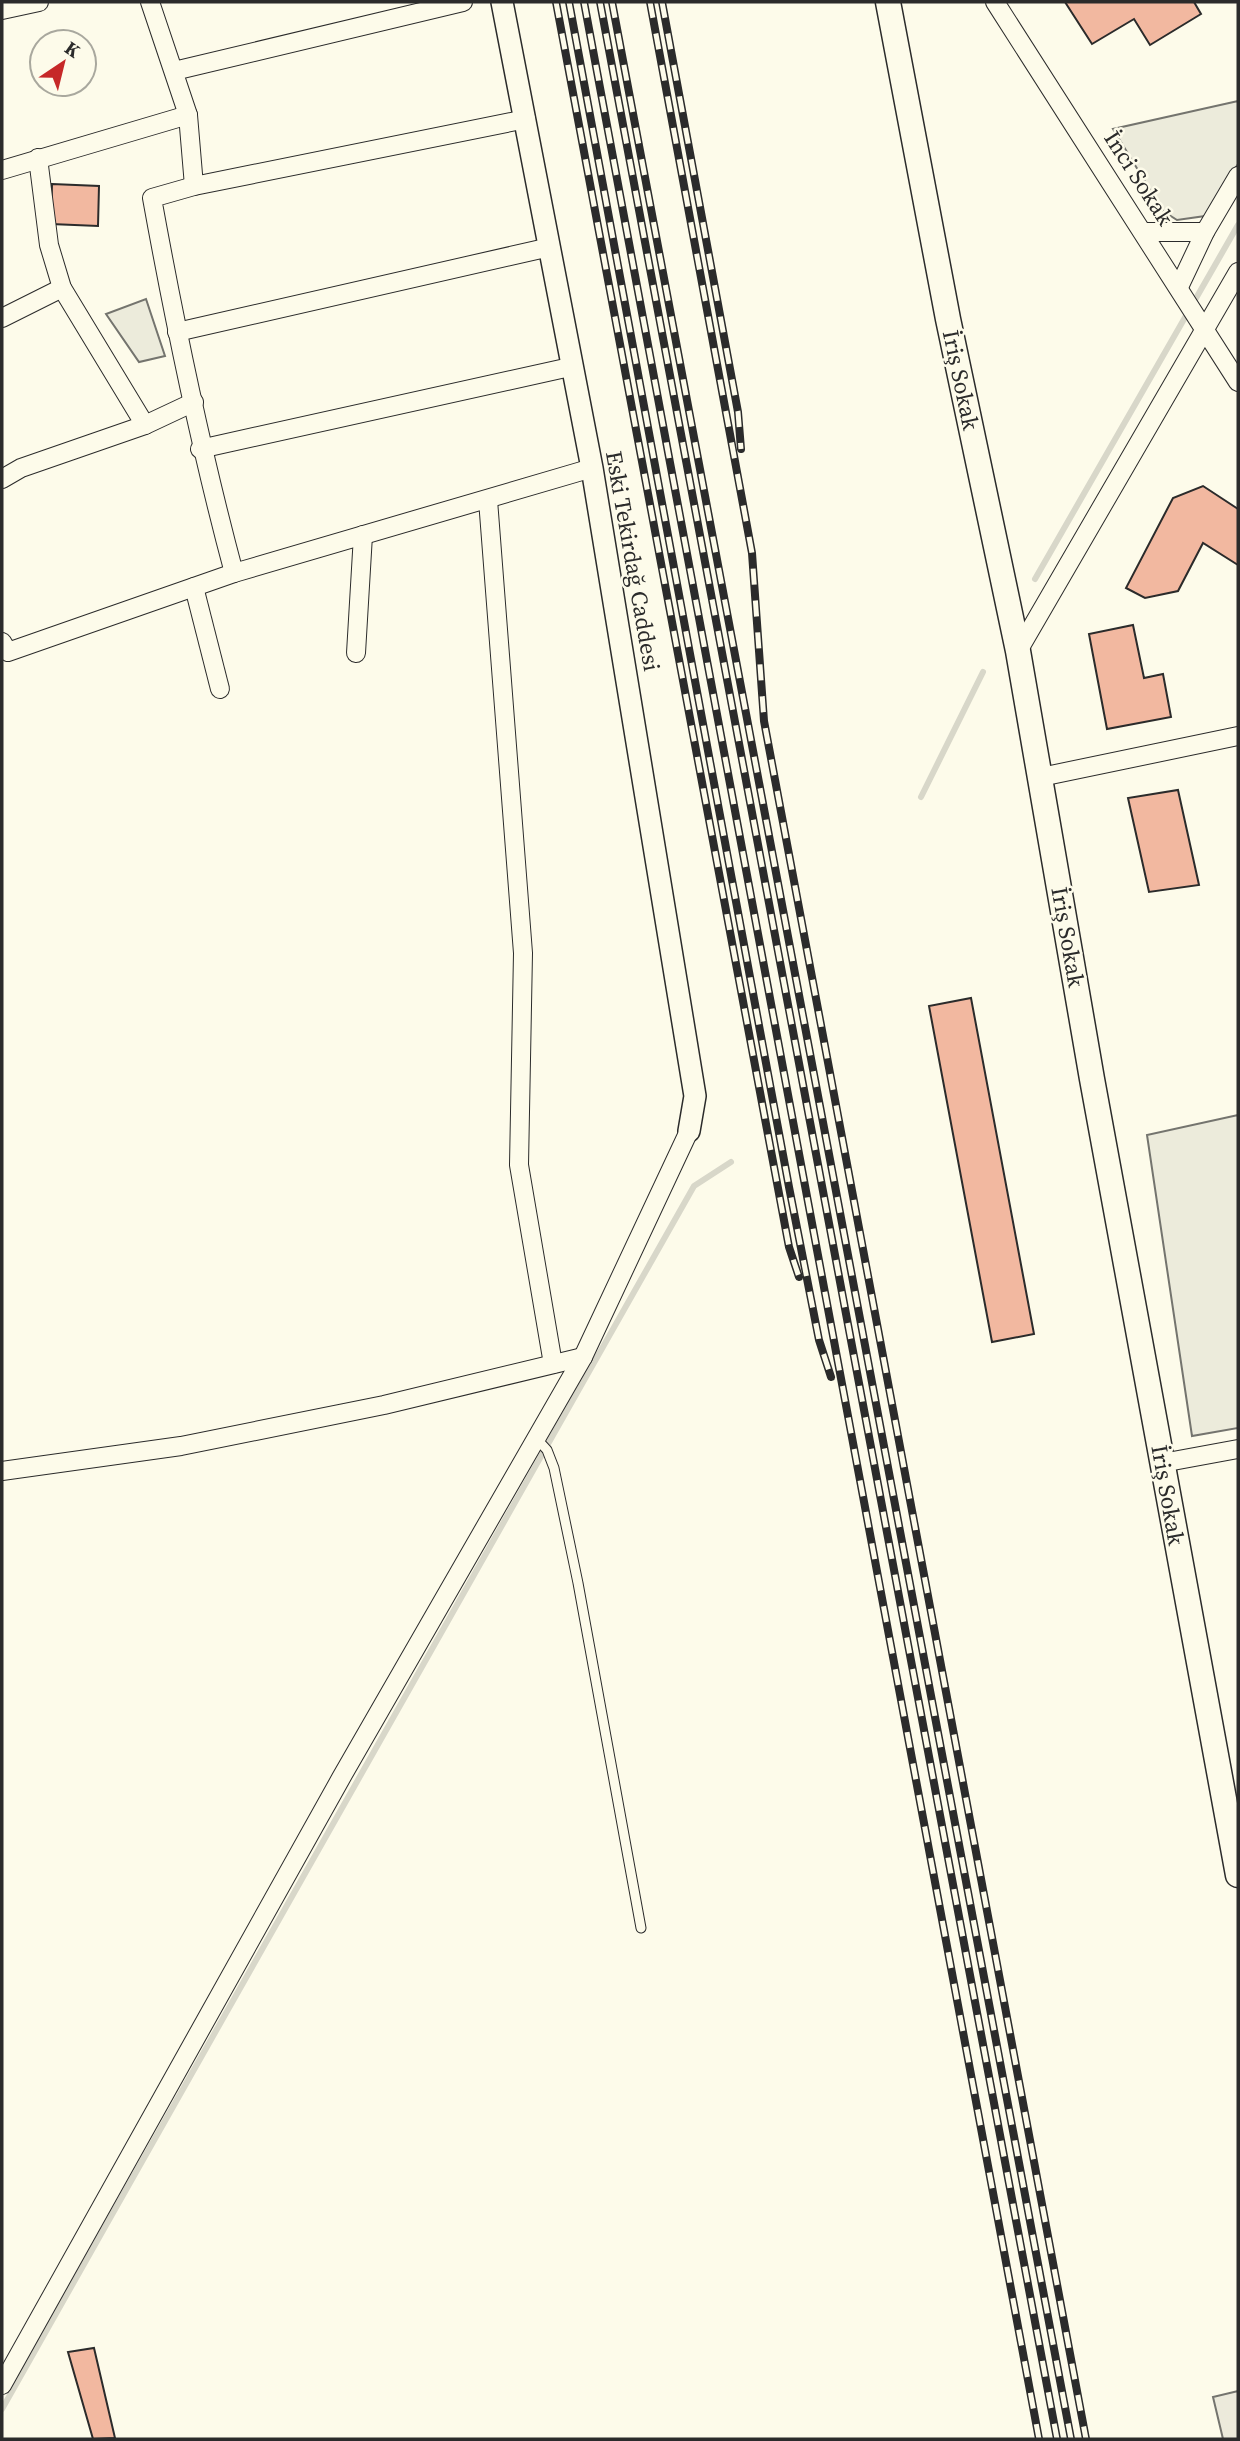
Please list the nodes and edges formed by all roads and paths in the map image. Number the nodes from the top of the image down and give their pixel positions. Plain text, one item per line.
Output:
1 (39, 2) edge
2 (150, 2) edge
3 (463, 2) edge
4 (502, 2) edge
5 (888, 2) edge
6 (995, 2) edge
7 (2, 10) edge
8 (174, 71) junction
9 (188, 115) junction
10 (526, 119) junction
11 (38, 158) junction
12 (2, 170) edge
13 (1238, 176) edge
14 (194, 186) junction
15 (1145, 232) junction
16 (1205, 232) junction
17 (550, 247) junction
18 (1238, 272) edge
19 (1179, 287) junction
20 (62, 288) junction
21 (2, 318) edge
22 (1206, 328) junction
23 (177, 332) junction
24 (570, 367) junction
25 (1238, 382) edge
26 (194, 402) junction
27 (145, 425) junction
28 (200, 449) junction
29 (592, 468) junction
30 (2, 480) edge
31 (488, 500) junction
32 (363, 535) junction
33 (234, 573) junction
34 (194, 587) junction
35 (4, 651) edge
36 (1018, 651) junction
37 (356, 653) dead end
38 (220, 689) dead end
39 (1238, 736) edge
40 (1041, 777) junction
41 (689, 1131) joint
42 (583, 1357) junction
43 (553, 1364) junction
44 (541, 1443) junction
45 (1238, 1449) edge
46 (1163, 1463) junction
47 (2, 1471) edge
48 (1238, 1875) edge
49 (641, 1928) dead end
50 (2, 2385) edge

1 - 7 street
2 - 8 street
3 - 8 street
4 - 10 street, Eski Tekirdağ Caddesi
5 - 36 main road, İriş Sokak
6 - 15 street, İnci Sokak
8 - 9 street
9 - 11 street
9 - 14 street
10 - 14 street
10 - 17 street, Eski Tekirdağ Caddesi
11 - 12 street
11 - 20 street
13 - 16 street
14 - 23 street
15 - 16 street
15 - 19 street, İnci Sokak
16 - 19 street
17 - 23 street
17 - 24 street, Eski Tekirdağ Caddesi
18 - 22 street
19 - 22 street, İnci Sokak
20 - 21 street
20 - 27 street
22 - 25 street, İnci Sokak
22 - 36 street
23 - 26 street
24 - 28 street
24 - 29 street, Eski Tekirdağ Caddesi
26 - 27 street
26 - 28 street
27 - 30 street
28 - 33 street
29 - 31 street
29 - 41 street, Eski Tekirdağ Caddesi
31 - 32 street
31 - 43 street
32 - 33 street
32 - 37 street
33 - 34 street
34 - 35 street
34 - 38 street
36 - 40 main road, İriş Sokak
39 - 40 street
40 - 46 main road, İriş Sokak
41 - 42 street
42 - 43 street
42 - 44 street
43 - 47 street
44 - 49 lane
44 - 50 street
45 - 46 street
46 - 48 main road, İriş Sokak

